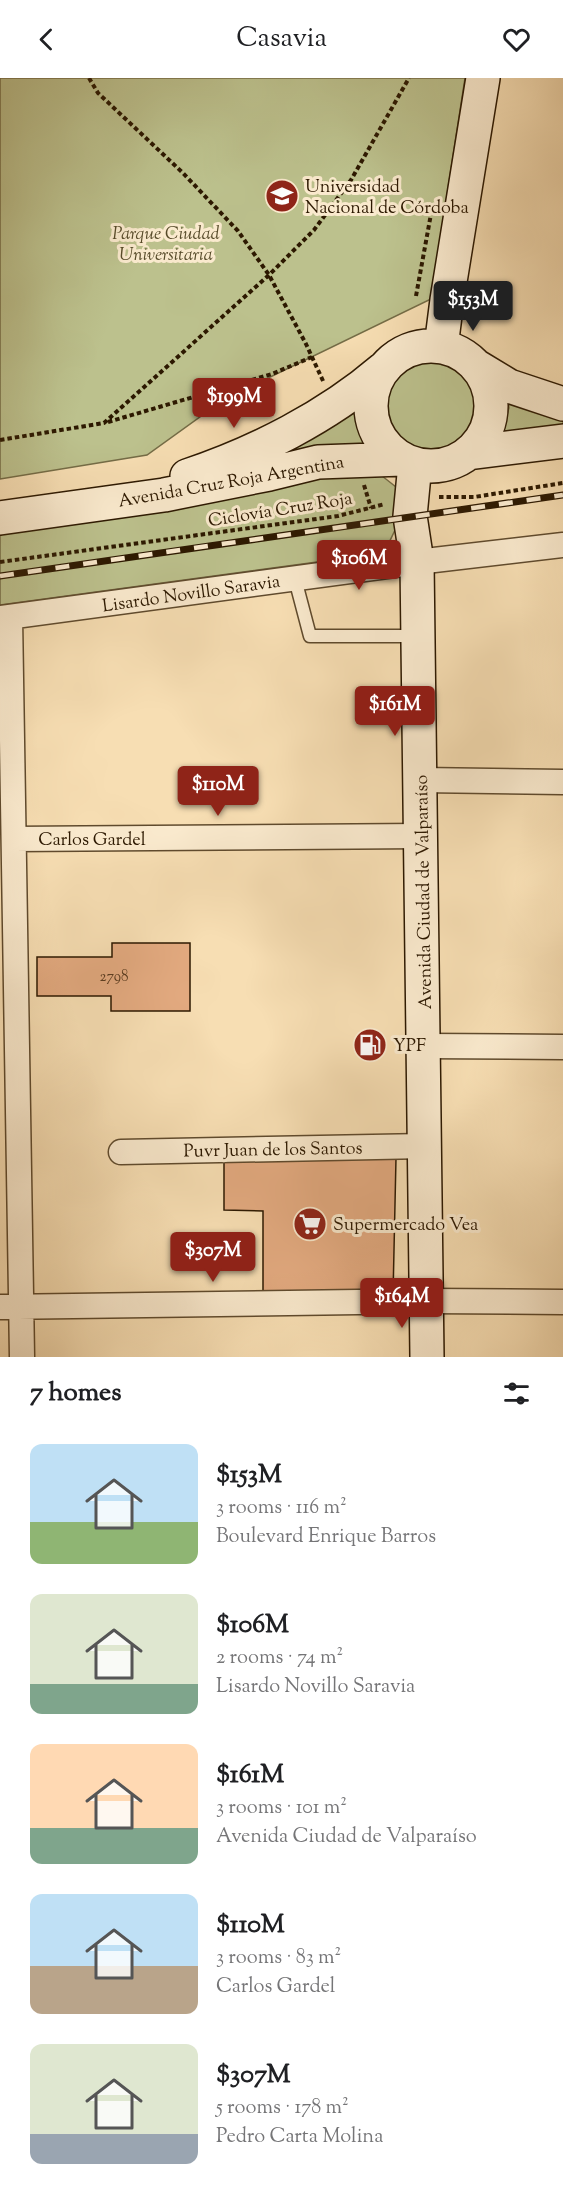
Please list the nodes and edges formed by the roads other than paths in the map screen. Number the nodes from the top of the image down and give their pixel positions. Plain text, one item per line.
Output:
1 (483, 78) edge
2 (441, 346) junction
3 (476, 366) junction
4 (383, 369) junction
5 (563, 404) edge
6 (563, 441) edge
7 (468, 453) junction
8 (408, 461) junction
9 (96, 504) junction
10 (0, 518) edge
11 (563, 545) edge
12 (417, 562) junction
13 (295, 579) junction
14 (5, 618) edge
15 (418, 636) junction
16 (421, 780) junction
17 (563, 782) edge
18 (422, 836) junction
19 (14, 839) junction
20 (8, 910) edge
21 (424, 1046) junction
22 (563, 1047) edge
23 (9, 1068) edge
24 (425, 1146) junction
25 (121, 1152) dead end
26 (427, 1301) junction
27 (563, 1302) edge
28 (10, 1307) edge
29 (22, 1357) edge
30 (427, 1357) edge

1 - 2 main road
2 - 3 main road
2 - 4 main road
3 - 5 main road
3 - 7 main road
4 - 8 main road
4 - 9 main road, Avenida Cruz Roja Argentina
6 - 7 main road
7 - 8 main road
8 - 9 main road, Avenida Cruz Roja Argentina
8 - 12 main road, Avenida Ciudad de Valparaíso
9 - 10 main road, Avenida Cruz Roja Argentina
11 - 12 street, Lisardo Novillo Saravia
12 - 13 street, Lisardo Novillo Saravia
12 - 15 main road, Avenida Ciudad de Valparaíso
13 - 14 street, Lisardo Novillo Saravia
13 - 15 lane
14 - 19 street
15 - 16 main road, Avenida Ciudad de Valparaíso
16 - 17 street
16 - 18 main road, Avenida Ciudad de Valparaíso
18 - 19 street, Carlos Gardel
18 - 21 main road, Avenida Ciudad de Valparaíso
19 - 20 street
20 - 23 street
21 - 22 street
21 - 24 main road, Avenida Ciudad de Valparaíso
23 - 28 street
24 - 25 street, Puvr Juan de los Santos
24 - 26 main road, Avenida Ciudad de Valparaíso
26 - 27 street
26 - 28 street
26 - 30 main road, Avenida Ciudad de Valparaíso
28 - 29 street

